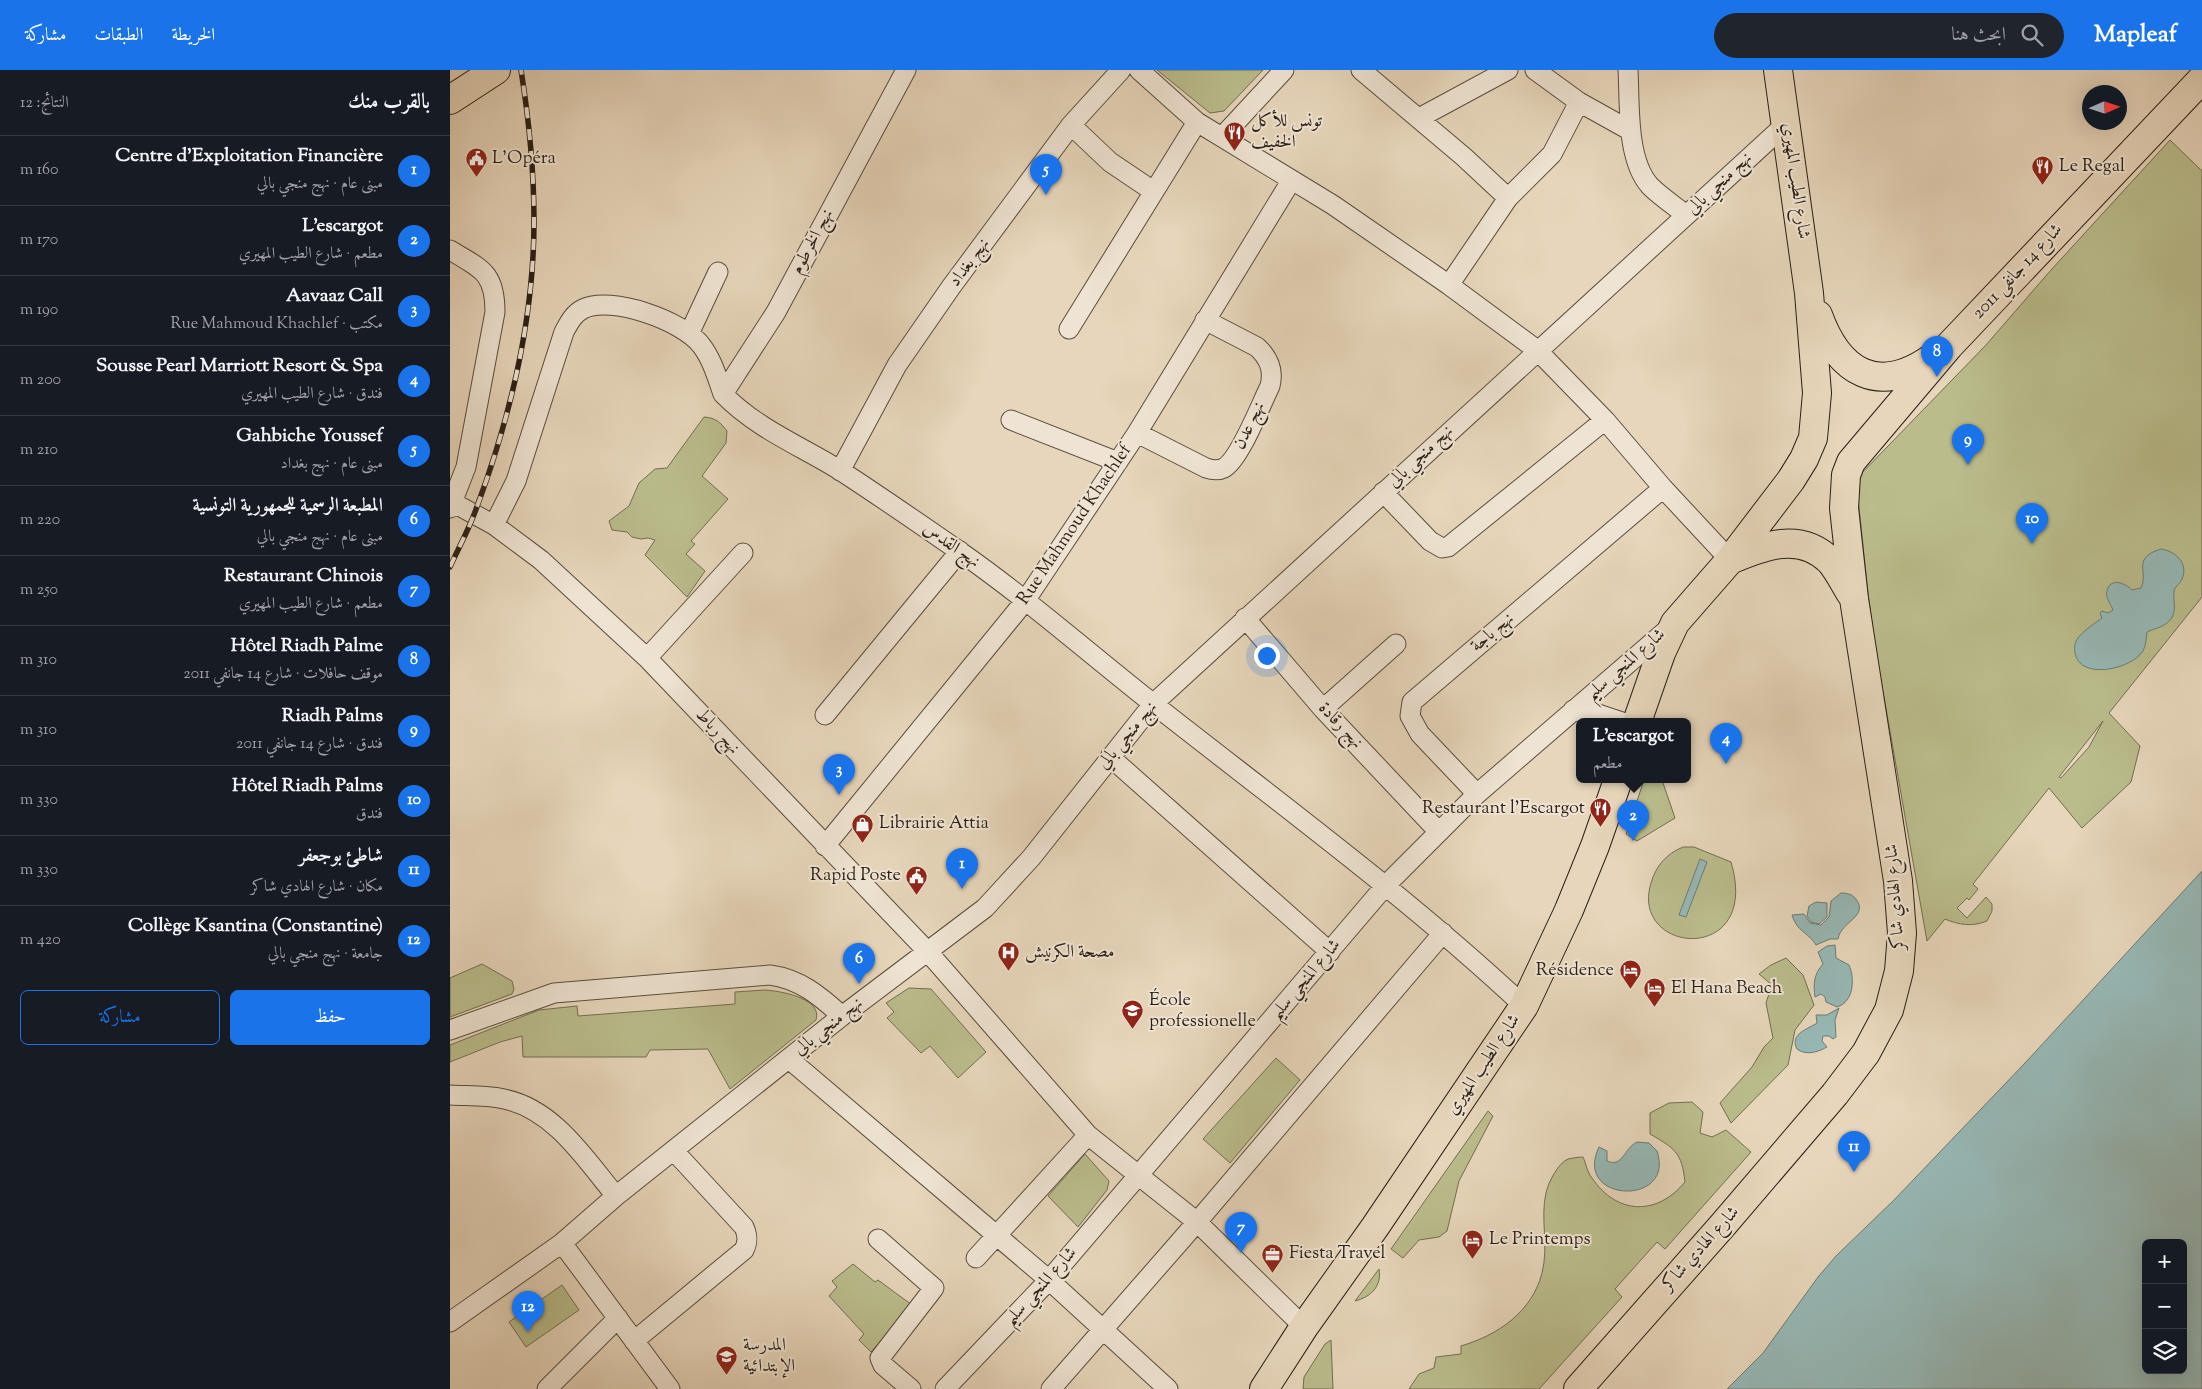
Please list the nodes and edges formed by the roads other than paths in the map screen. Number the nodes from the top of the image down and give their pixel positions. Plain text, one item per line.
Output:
1 (906, 70) edge
2 (1122, 70) edge
3 (1139, 70) edge
4 (1284, 70) edge
5 (1361, 70) edge
6 (1508, 70) edge
7 (1535, 70) edge
8 (1628, 70) edge
9 (1778, 70) edge
10 (491, 73) edge
11 (2202, 79) edge
12 (450, 100) edge
13 (1580, 102) junction
14 (1419, 118) junction
15 (1197, 122) junction
16 (1786, 122) junction
17 (1070, 126) junction
18 (1631, 131) junction
19 (1222, 137) junction
20 (1291, 180) junction
21 (1153, 191) junction
22 (1508, 198) junction
23 (1686, 215) junction
24 (450, 250) edge
25 (718, 272) dead end
26 (1449, 285) junction
27 (1810, 292) junction
28 (1206, 320) junction
29 (1069, 329) dead end
30 (689, 334) junction
31 (1949, 346) junction
32 (1537, 350) junction
33 (729, 400) junction
34 (1011, 420) dead end
35 (1605, 420) junction
36 (1137, 433) junction
37 (1118, 462) junction
38 (840, 471) junction
39 (1846, 475) joint
40 (1663, 488) junction
41 (1382, 492) junction
42 (451, 504) edge
43 (494, 525) junction
44 (960, 551) junction
45 (743, 553) dead end
46 (1730, 560) junction
47 (1854, 599) junction
48 (1025, 601) junction
49 (1245, 618) junction
50 (1675, 623) junction
51 (1396, 644) dead end
52 (647, 658) junction
53 (1153, 704) junction
54 (1323, 709) junction
55 (1573, 710) junction
56 (826, 715) dead end
57 (1610, 718) edge
58 (1637, 718) edge
59 (1110, 757) junction
60 (1617, 783) edge
61 (1477, 794) junction
62 (1438, 831) junction
63 (825, 846) junction
64 (1386, 885) junction
65 (1443, 933) junction
66 (928, 952) junction
67 (1330, 952) junction
68 (1524, 1006) junction
69 (842, 1016) junction
70 (450, 1030) edge
71 (789, 1059) junction
72 (450, 1095) edge
73 (1088, 1135) junction
74 (674, 1151) junction
75 (1139, 1175) junction
76 (616, 1196) junction
77 (1197, 1222) junction
78 (996, 1237) junction
79 (878, 1239) dead end
80 (562, 1243) junction
81 (976, 1258) dead end
82 (1049, 1280) junction
83 (618, 1318) junction
84 (450, 1322) edge
85 (1103, 1330) junction
86 (1297, 1337) junction
87 (634, 1341) junction
88 (547, 1389) edge
89 (670, 1389) edge
90 (911, 1389) edge
91 (945, 1389) edge
92 (1051, 1389) edge
93 (1168, 1389) edge
94 (1264, 1389) edge
95 (1290, 1389) edge
96 (1578, 1389) edge

1 - 33 street, نهج الخرطوم
2 - 17 street, نهج بغداد
3 - 15 street
4 - 19 street
5 - 14 street
6 - 14 street
7 - 13 street
8 - 18 street
9 - 16 main road, شارع الطيب المهيري
10 - 12 main road
11 - 31 main road, شارع 14 جانفي 2011
13 - 18 street
13 - 22 street
14 - 22 street
15 - 19 street
15 - 21 street
16 - 23 street, نهج منجي بالي
16 - 27 main road, شارع الطيب المهيري
17 - 21 street
17 - 38 street, نهج بغداد
18 - 23 street
19 - 20 street
20 - 26 street
20 - 28 street, Rue Mahmoud Khachlef
21 - 29 street
22 - 26 street
23 - 32 street, نهج منجي بالي
24 - 42 street
25 - 30 street
26 - 32 street
27 - 31 main road
27 - 46 main road
28 - 36 street, Rue Mahmoud Khachlef
28 - 36 street, نهج عدن
30 - 33 street
30 - 43 street
31 - 39 main road, شارع 14 جانفي 2011
32 - 35 street
32 - 41 street, نهج منجي بالي
33 - 38 street, نهج القدس
34 - 37 street
35 - 40 street
35 - 41 street
36 - 37 street, Rue Mahmoud Khachlef
37 - 48 street, Rue Mahmoud Khachlef
38 - 44 street, نهج القدس
39 - 47 main road, شارع الهادي شاكر
40 - 46 street
40 - 61 street, نهج باجة
41 - 49 street, نهج منجي بالي
42 - 43 street, نهج رباط
43 - 52 street, نهج رباط
44 - 48 street, نهج القدس
44 - 56 street
45 - 52 street
46 - 47 main road
46 - 50 main road
47 - 96 main road, شارع الهادي شاكر
48 - 53 street, نهج القدس
48 - 63 street, Rue Mahmoud Khachlef
49 - 53 street, نهج منجي بالي
49 - 54 street, نهج رقادة
50 - 55 street, شارع المنجي سليم
50 - 58 main road
51 - 54 street
52 - 63 street, نهج رباط
53 - 59 street, نهج منجي بالي
53 - 64 street, نهج القدس
54 - 62 street, نهج رقادة
55 - 57 street
55 - 61 street, شارع المنجي سليم
59 - 66 street, نهج منجي بالي
59 - 67 street
60 - 68 main road, شارع الطيب المهيري
61 - 62 street, شارع المنجي سليم
62 - 64 street, شارع المنجي سليم
63 - 66 street, نهج رباط
64 - 65 street, نهج القدس
64 - 67 street, شارع المنجي سليم
65 - 68 street, نهج القدس
65 - 77 street
66 - 69 street, نهج منجي بالي
66 - 73 street, نهج رباط
67 - 75 street, شارع المنجي سليم
68 - 86 main road, شارع الطيب المهيري
69 - 70 street
69 - 71 street, نهج منجي بالي
71 - 74 street, نهج منجي بالي
71 - 78 street
72 - 76 street
73 - 75 street, نهج رباط
73 - 78 street
74 - 76 street, نهج منجي بالي
74 - 87 street
75 - 77 street, نهج رباط
75 - 82 street, شارع المنجي سليم
76 - 80 street, نهج منجي بالي
77 - 85 street
77 - 86 street, نهج رباط
78 - 81 street
78 - 82 street
79 - 90 street
80 - 83 street
80 - 84 street, نهج منجي بالي
82 - 85 street
82 - 91 street, شارع المنجي سليم
83 - 87 street
83 - 88 street
85 - 92 street
85 - 93 street
86 - 94 main road, شارع الطيب المهيري
86 - 95 main road
87 - 89 street

